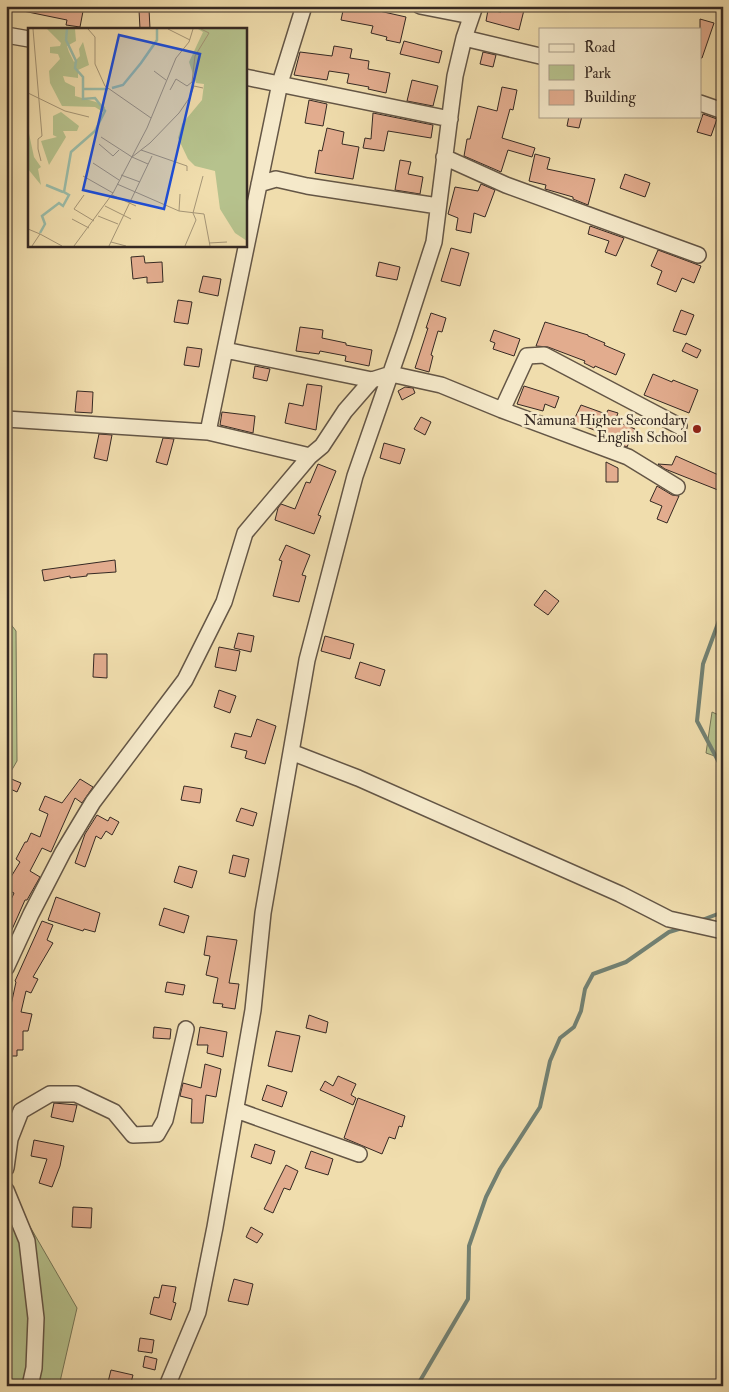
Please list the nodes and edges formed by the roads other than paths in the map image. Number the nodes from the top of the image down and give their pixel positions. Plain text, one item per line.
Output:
1 (304, 6) edge
2 (420, 6) edge
3 (473, 11) edge
4 (6, 35) edge
5 (464, 38) junction
6 (28, 39) edge
7 (539, 56) edge
8 (246, 77) edge
9 (280, 83) junction
10 (702, 104) edge
11 (723, 110) edge
12 (450, 119) junction
13 (444, 157) junction
14 (259, 184) junction
15 (438, 206) junction
16 (698, 256) dead end
17 (225, 350) junction
18 (391, 374) junction
19 (372, 380) junction
20 (502, 410) junction
21 (6, 419) edge
22 (679, 426) dead end
23 (208, 432) junction
24 (310, 456) junction
25 (677, 487) dead end
26 (290, 752) junction
27 (723, 931) edge
28 (6, 968) edge
29 (186, 1029) dead end
30 (236, 1110) junction
31 (359, 1154) dead end
32 (6, 1168) edge
33 (6, 1190) edge
34 (30, 1386) edge
35 (166, 1386) edge

1 - 9 street
2 - 3 street
3 - 5 street
4 - 6 street
5 - 7 street
5 - 12 street
8 - 9 street
9 - 12 street
9 - 14 street
10 - 11 street
12 - 13 street
13 - 15 street
13 - 16 street
14 - 15 street
14 - 17 street
15 - 18 street
17 - 19 street
17 - 23 street
18 - 19 street
18 - 20 street
18 - 26 street
19 - 24 street
20 - 22 street
20 - 25 street
21 - 23 street
23 - 24 street
24 - 28 street
26 - 27 street
26 - 30 street
29 - 32 street
30 - 31 street
30 - 35 street
33 - 34 street

